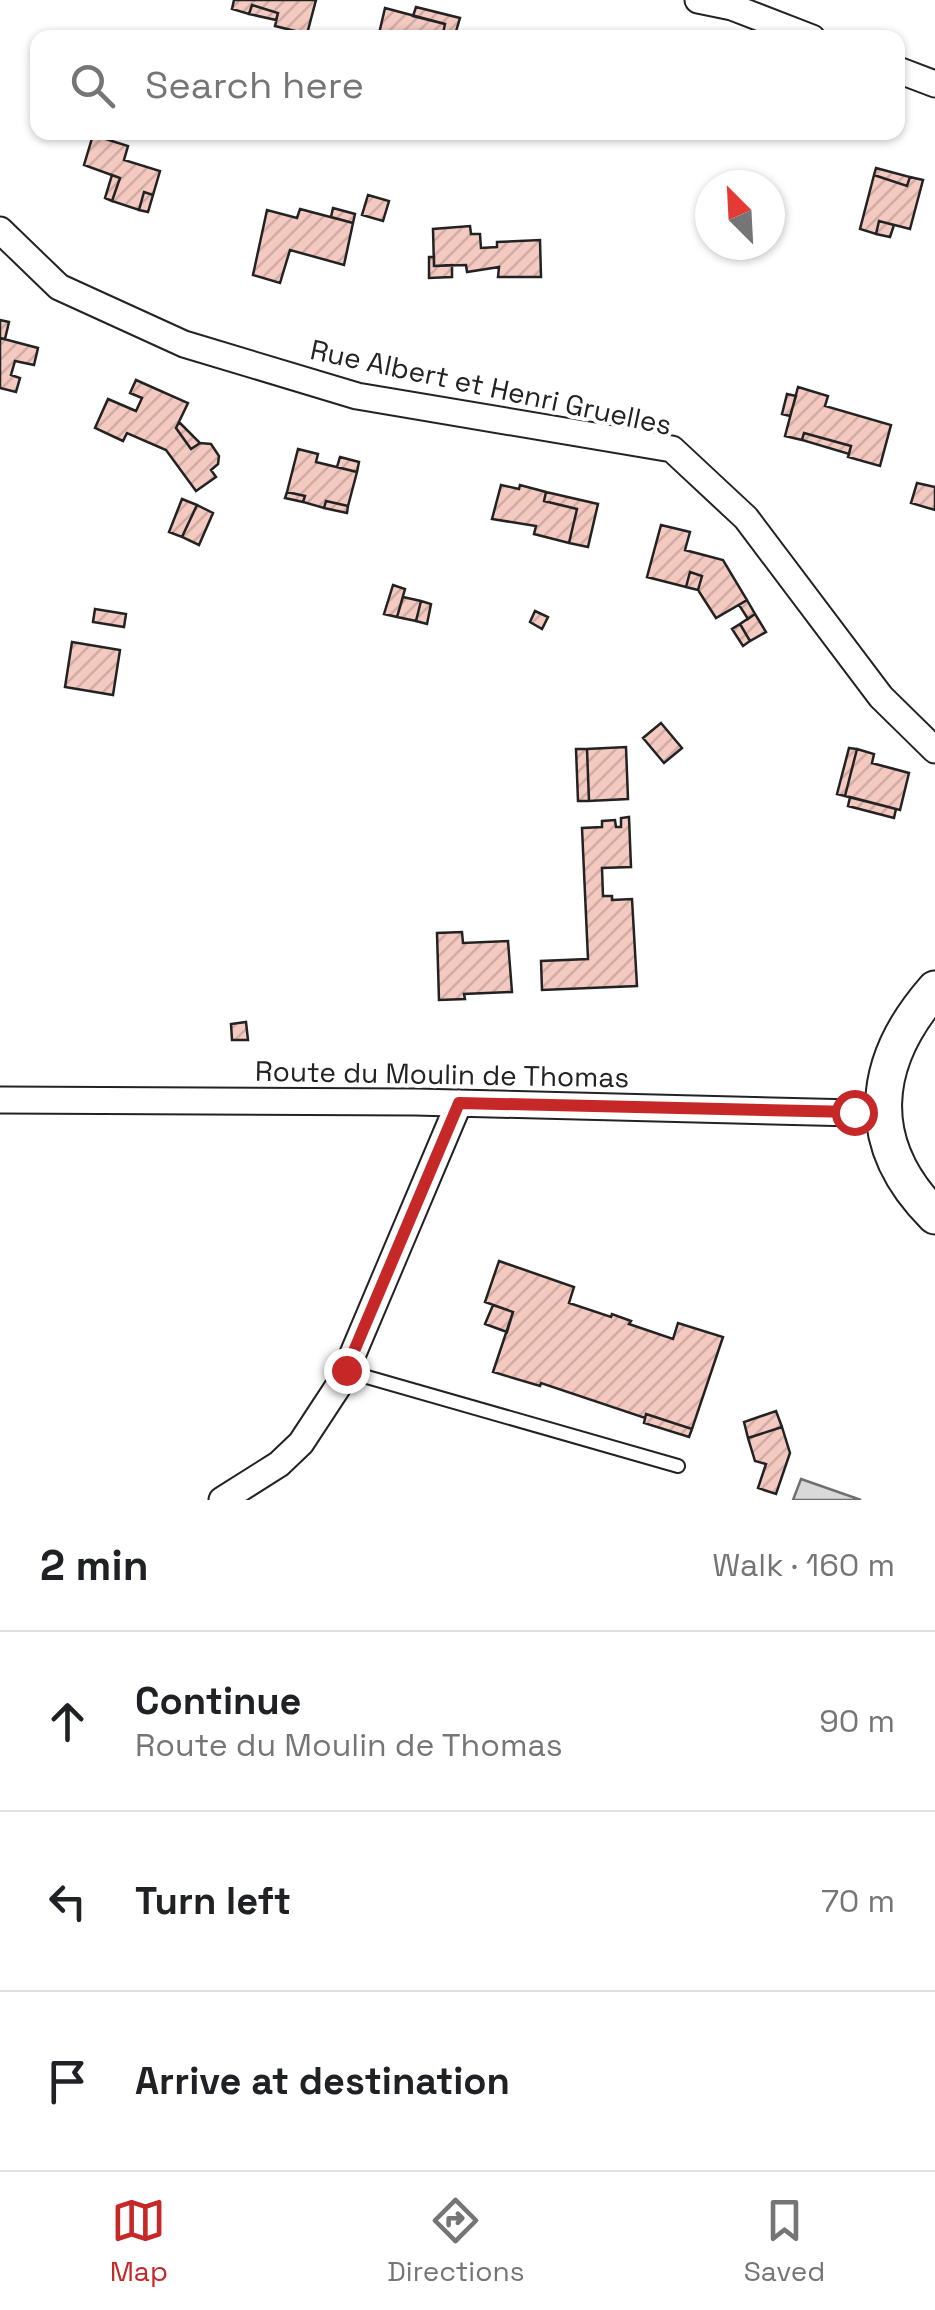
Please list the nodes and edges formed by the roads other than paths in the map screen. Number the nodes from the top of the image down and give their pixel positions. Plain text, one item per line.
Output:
1 (698, 0) edge
2 (791, 30) edge
3 (905, 73) edge
4 (935, 84) edge
5 (0, 230) edge
6 (935, 750) edge
7 (935, 989) edge
8 (0, 1100) edge
9 (459, 1103) junction
10 (883, 1109) junction
11 (935, 1216) edge
12 (346, 1370) junction
13 (678, 1466) dead end
14 (222, 1500) edge

1 - 2 street
3 - 4 street
5 - 6 street, Rue Albert et Henri Gruelles
7 - 10 main road
8 - 9 street, Route du Moulin de Thomas
9 - 10 street, Route du Moulin de Thomas
9 - 12 street
10 - 11 main road
12 - 13 lane
12 - 14 street

